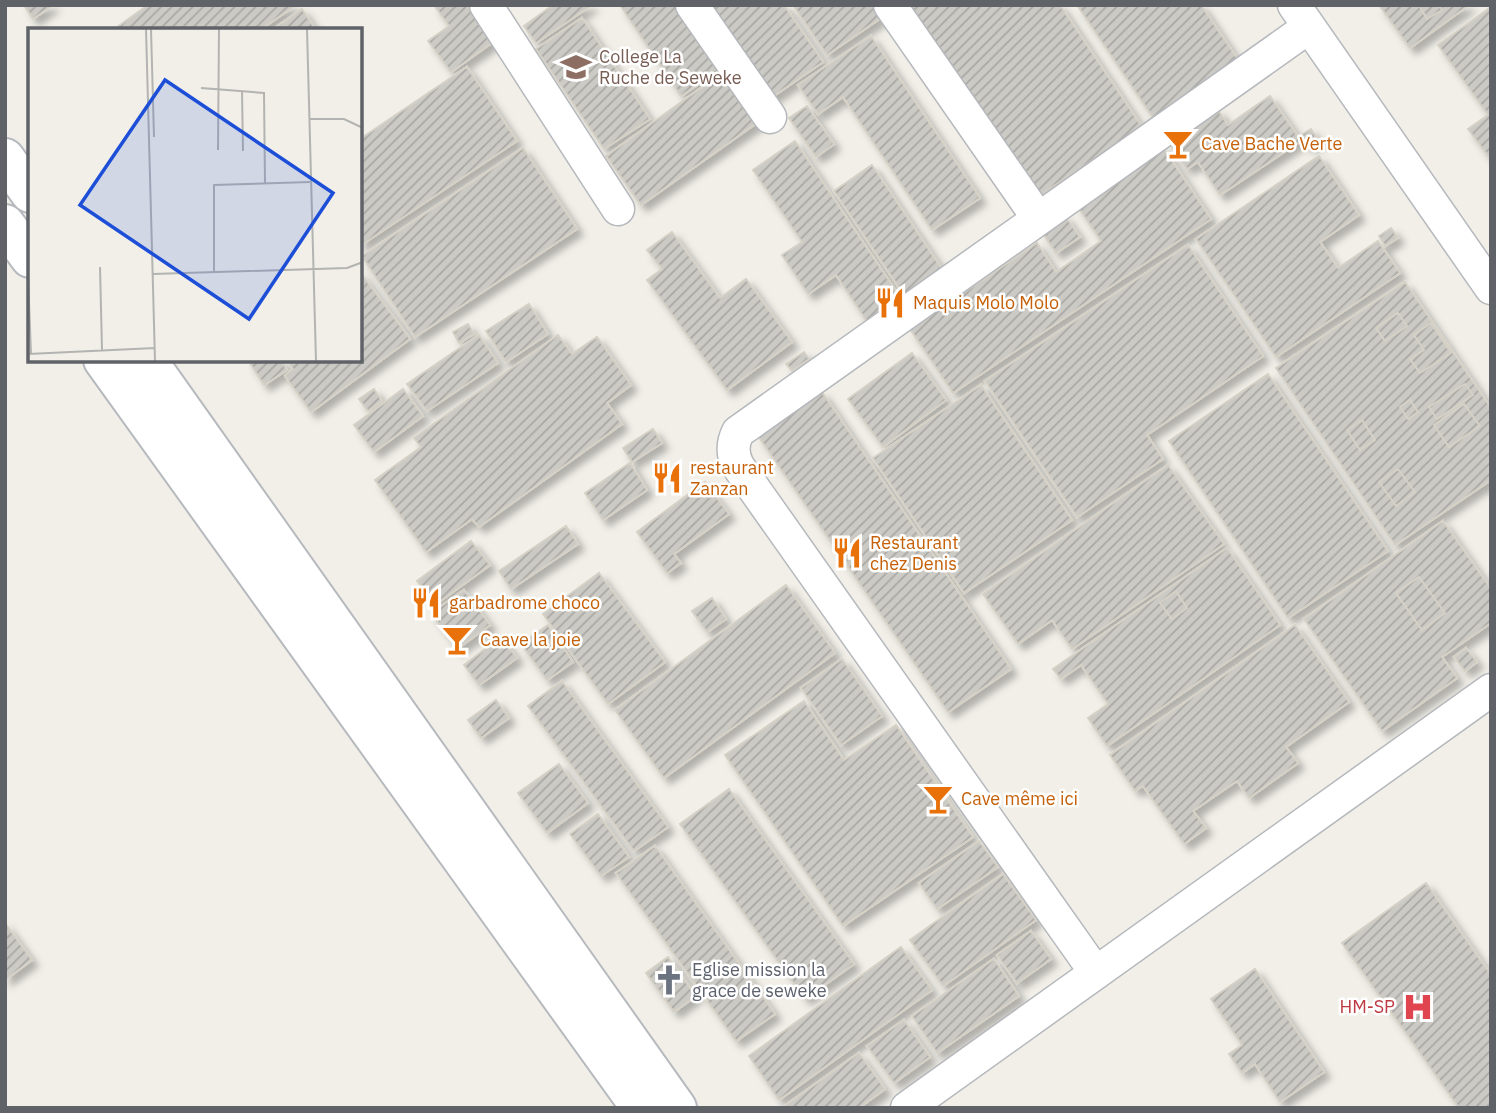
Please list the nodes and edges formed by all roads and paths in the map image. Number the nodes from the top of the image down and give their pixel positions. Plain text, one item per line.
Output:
1 (486, 5) edge
2 (692, 5) edge
3 (890, 5) edge
4 (1301, 16) edge
5 (770, 117) dead end
6 (5, 158) edge
7 (28, 190) edge
8 (618, 209) dead end
9 (1038, 218) junction
10 (5, 224) edge
11 (28, 255) edge
12 (1491, 288) edge
13 (104, 362) edge
14 (148, 362) edge
15 (1491, 690) edge
16 (1096, 973) junction
17 (641, 1108) edge
18 (677, 1108) edge
19 (907, 1108) edge

1 - 8 street
2 - 5 street
3 - 9 street
4 - 9 street
4 - 12 street
6 - 7 main road
9 - 16 street
10 - 11 main road
13 - 17 main road
14 - 18 main road
15 - 16 street
16 - 19 street

